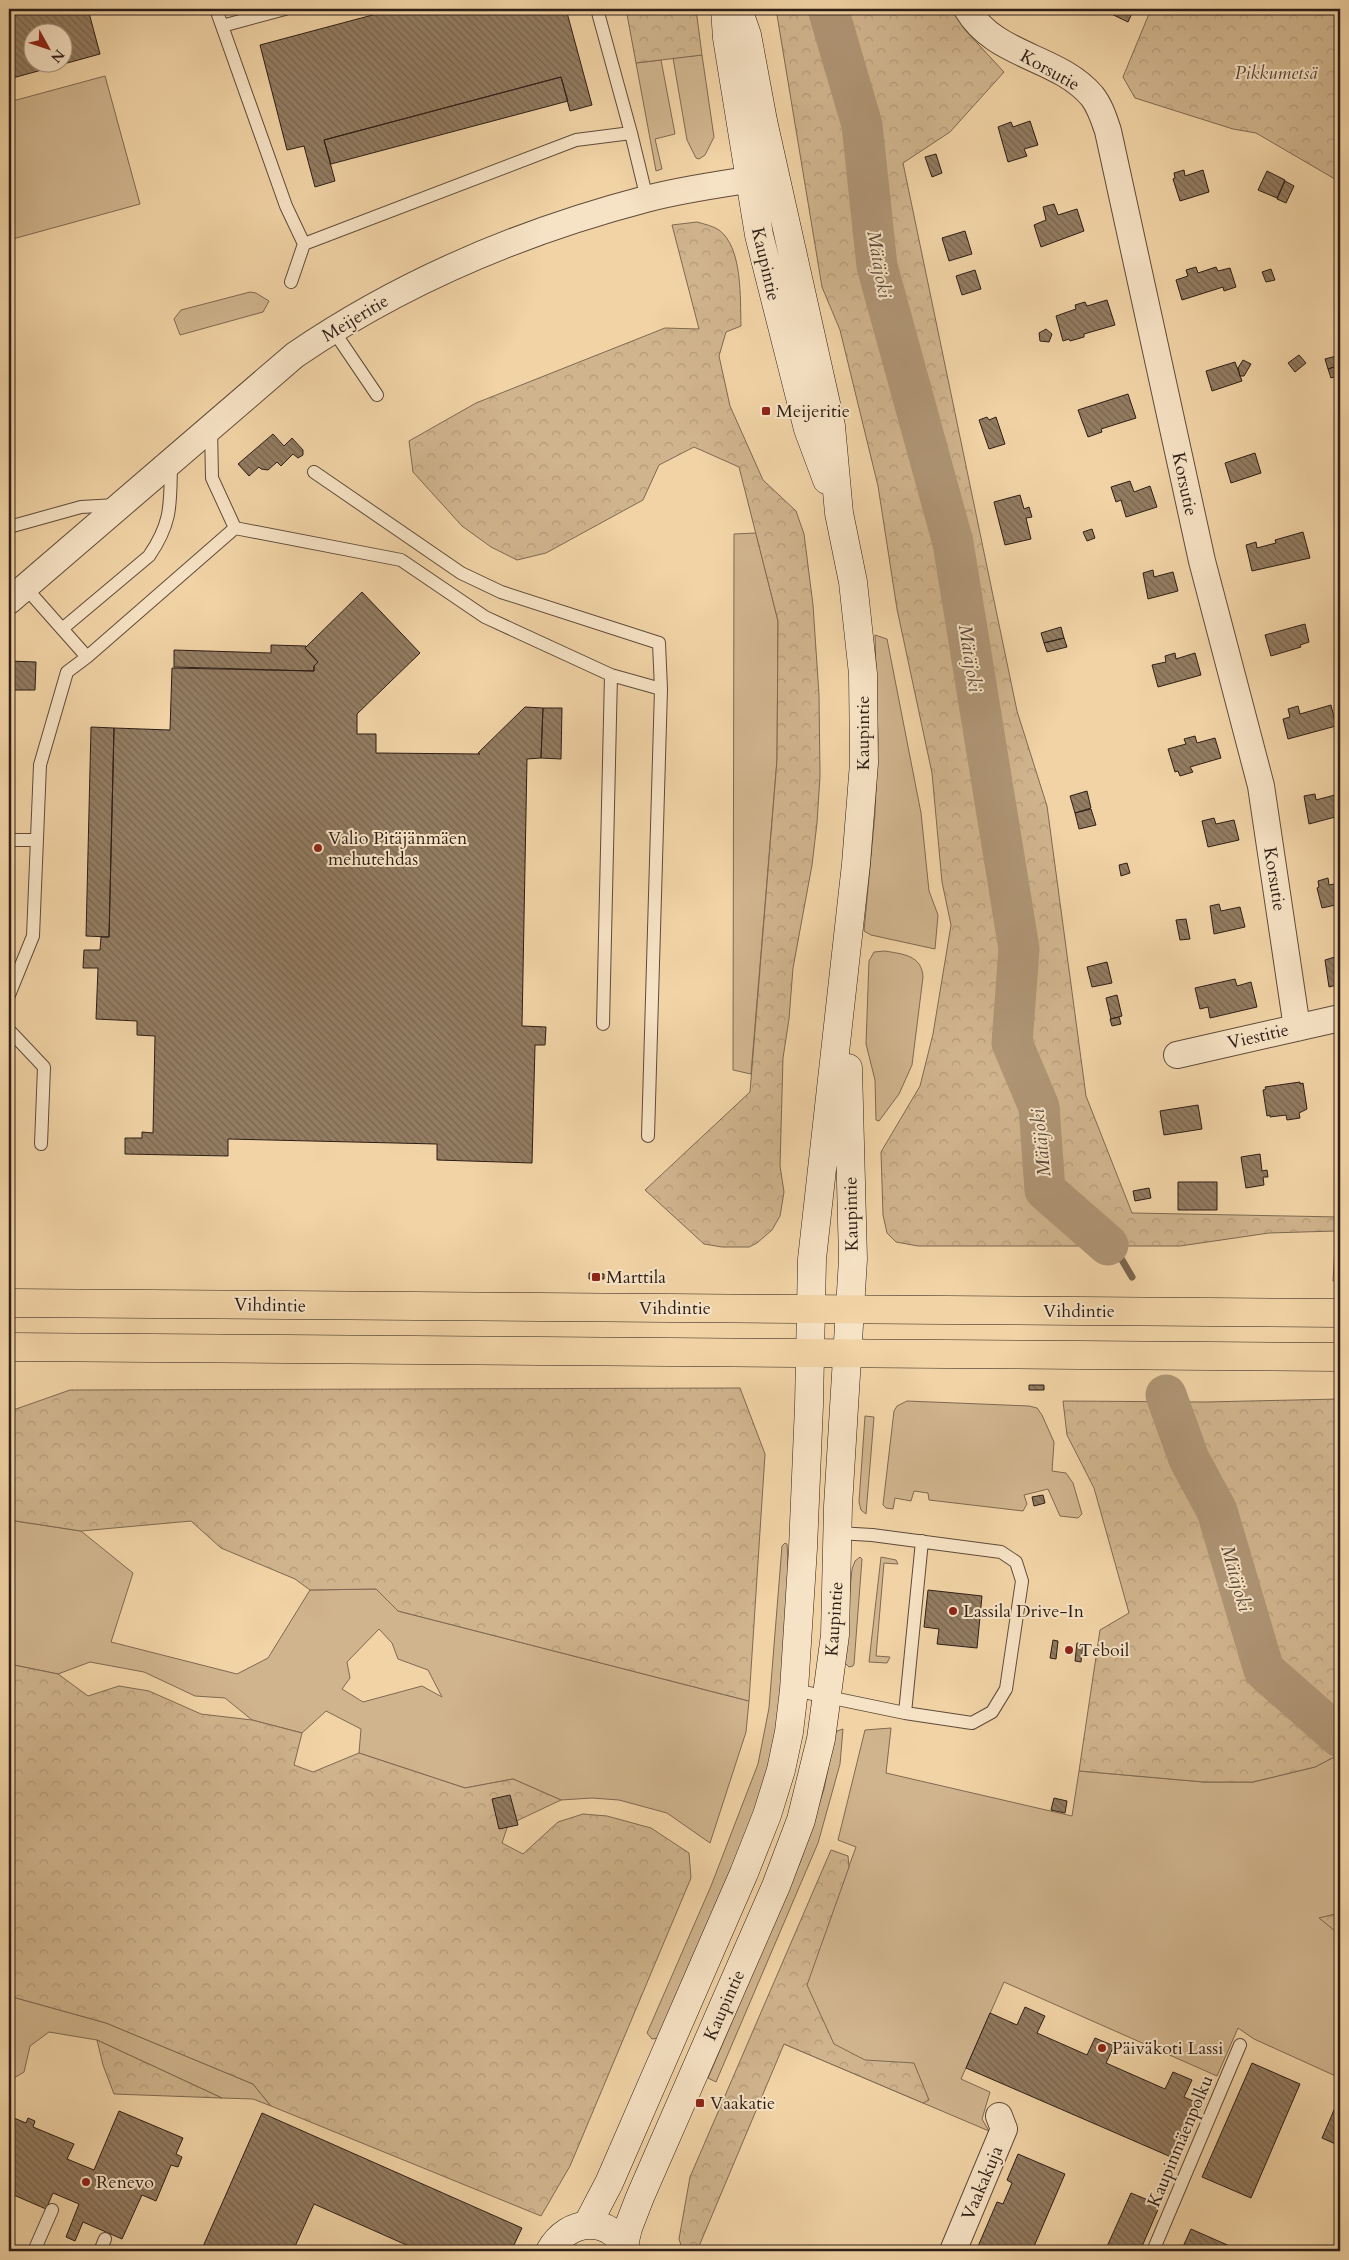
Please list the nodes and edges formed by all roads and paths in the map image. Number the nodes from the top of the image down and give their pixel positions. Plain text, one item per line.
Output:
1 (216, 9) edge
2 (285, 9) edge
3 (597, 9) edge
4 (725, 9) edge
5 (738, 9) edge
6 (967, 9) edge
7 (222, 26) junction
8 (631, 133) junction
9 (776, 175) junction
10 (749, 180) junction
11 (648, 199) junction
12 (304, 244) junction
13 (291, 282) dead end
14 (333, 330) junction
15 (377, 395) dead end
16 (211, 428) junction
17 (171, 462) junction
18 (314, 472) dead end
19 (123, 504) junction
20 (839, 512) junction
21 (9, 527) edge
22 (235, 528) junction
23 (17, 594) edge
24 (62, 629) junction
25 (86, 657) junction
26 (611, 675) junction
27 (661, 690) junction
28 (9, 840) edge
29 (37, 840) junction
30 (845, 954) junction
31 (9, 995) edge
32 (1340, 1018) edge
33 (603, 1024) dead end
34 (1297, 1028) junction
35 (9, 1030) edge
36 (1177, 1055) dead end
37 (648, 1136) dead end
38 (42, 1144) dead end
39 (9, 1303) edge
40 (812, 1309) junction
41 (850, 1310) junction
42 (1340, 1313) edge
43 (9, 1347) edge
44 (810, 1353) junction
45 (848, 1353) junction
46 (1340, 1357) edge
47 (838, 1533) junction
48 (922, 1541) junction
49 (794, 1690) junction
50 (827, 1697) junction
51 (905, 1713) junction
52 (1240, 2045) dead end
53 (999, 2116) dead end
54 (52, 2210) dead end
55 (587, 2225) junction
56 (626, 2248) edge
57 (34, 2251) edge
58 (550, 2251) edge
59 (953, 2251) edge
60 (1153, 2251) edge

1 - 7 lane
2 - 7 lane
3 - 8 lane
4 - 10 main road, Kaupintie
5 - 9 main road, Kaupintie
6 - 34 street, Korsutie
7 - 12 lane
8 - 11 lane
8 - 12 lane
9 - 10 street, Meijeritie
9 - 20 main road, Kaupintie
10 - 11 street, Meijeritie
10 - 20 main road, Kaupintie
11 - 14 street, Meijeritie
12 - 13 lane
14 - 15 lane
14 - 16 street, Meijeritie
16 - 17 street, Meijeritie
16 - 22 lane
17 - 19 street, Meijeritie
17 - 24 lane
18 - 27 lane
19 - 21 lane
19 - 23 street, Meijeritie
20 - 30 main road, Kaupintie
22 - 25 lane
22 - 26 lane
23 - 24 lane
24 - 25 lane
25 - 29 lane
26 - 27 lane
26 - 33 lane
27 - 37 lane
28 - 29 lane
29 - 31 lane
30 - 40 main road, Kaupintie
30 - 41 main road, Kaupintie
32 - 34 street, Viestitie
34 - 36 street, Viestitie
35 - 38 lane
39 - 40 main road, Vihdintie
40 - 41 main road, Vihdintie
40 - 44 main road, Kaupintie
41 - 42 main road, Vihdintie
41 - 45 main road, Kaupintie
43 - 44 main road
44 - 45 main road
44 - 49 main road, Kaupintie
45 - 46 main road
45 - 47 main road, Kaupintie
47 - 48 lane
47 - 50 main road, Kaupintie
48 - 51 lane
48 - 51 lane
49 - 50 lane
49 - 55 main road, Kaupintie
50 - 51 lane
50 - 56 main road, Kaupintie
52 - 60 lane, Kaupinmäenpolku
53 - 59 street, Vaakakuja
54 - 57 lane
55 - 56 main road
55 - 58 main road

